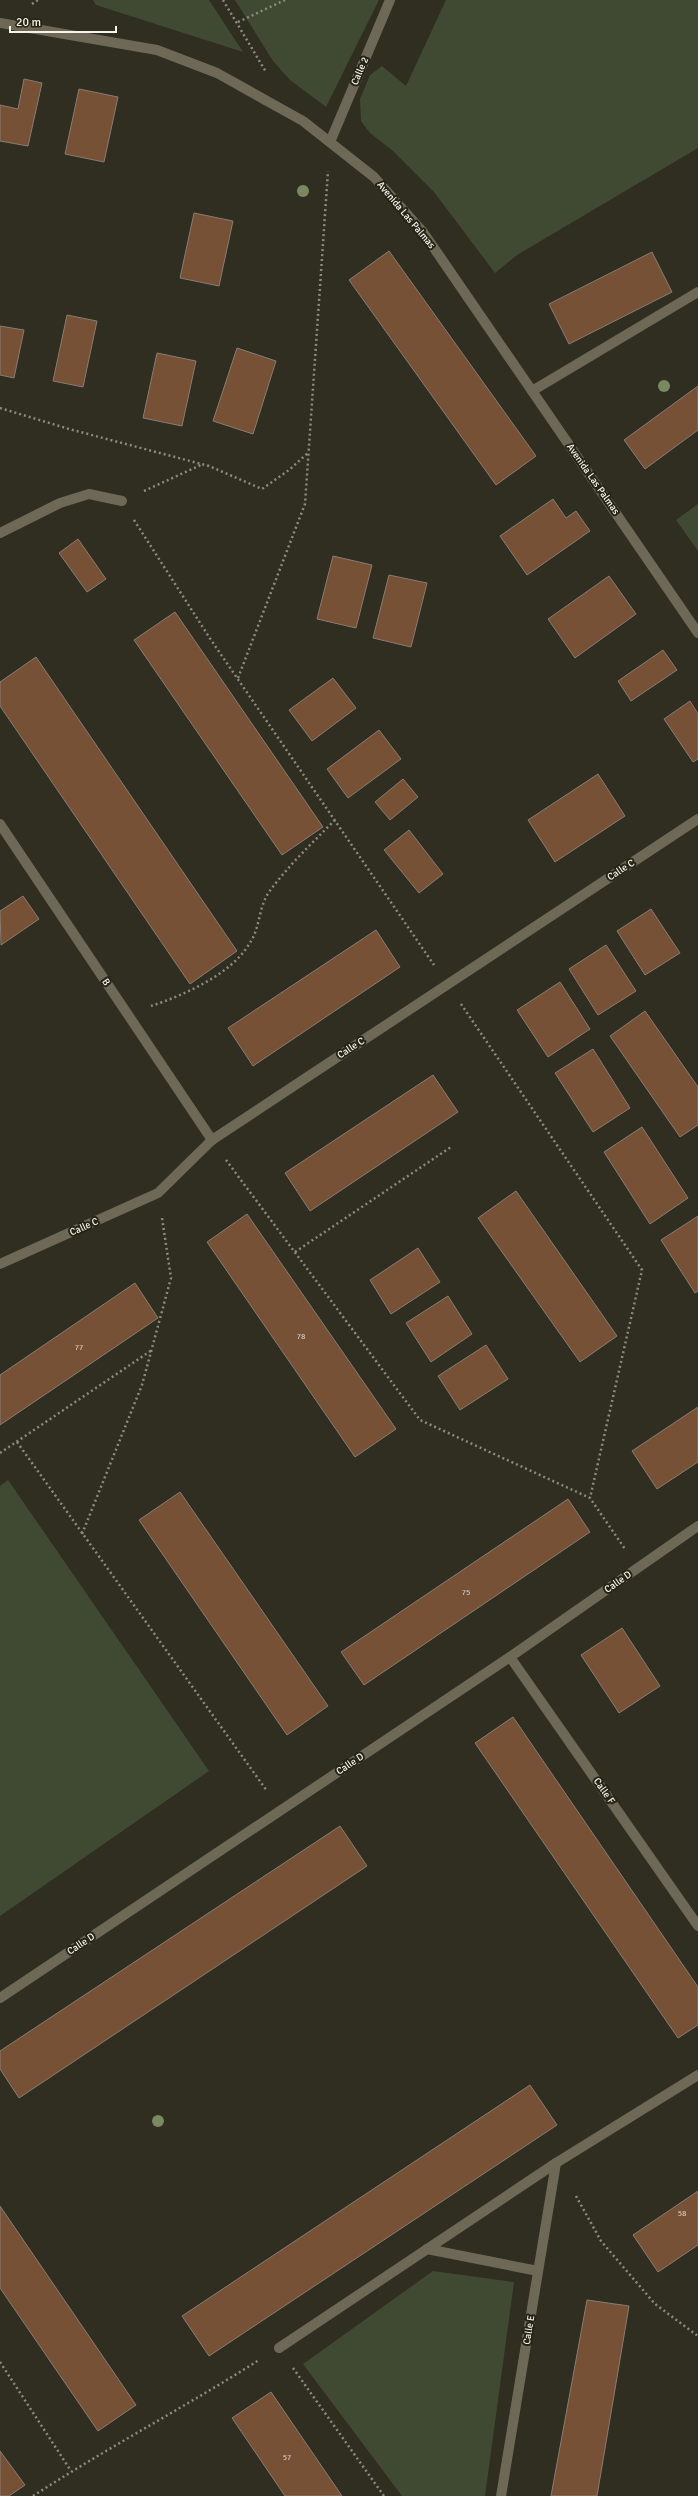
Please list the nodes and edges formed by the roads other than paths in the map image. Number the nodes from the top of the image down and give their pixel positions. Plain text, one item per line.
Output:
1 (390, 0) edge
2 (0, 23) edge
3 (330, 142) junction
4 (698, 292) edge
5 (532, 391) junction
6 (122, 501) road end
7 (0, 533) edge
8 (698, 633) edge
9 (698, 819) edge
10 (0, 824) edge
11 (212, 1140) junction
12 (0, 1264) edge
13 (698, 1526) edge
14 (510, 1657) junction
15 (698, 1926) edge
16 (0, 1998) edge
17 (698, 2075) edge
18 (556, 2163) junction
19 (428, 2249) junction
20 (538, 2271) junction
21 (279, 2348) road end
22 (501, 2496) edge

1 - 3 street, Calle 2
2 - 3 street, Avenida Las Palmas
3 - 5 street, Avenida Las Palmas
4 - 5 street
5 - 8 street, Avenida Las Palmas
6 - 7 street
9 - 11 street, Calle C
10 - 11 street, B
11 - 12 street, Calle C
13 - 14 street, Calle D
14 - 15 street, Calle F
14 - 16 street, Calle D
17 - 18 street
18 - 19 street
18 - 20 street, Calle E
19 - 20 street
19 - 21 street
20 - 22 street, Calle E

